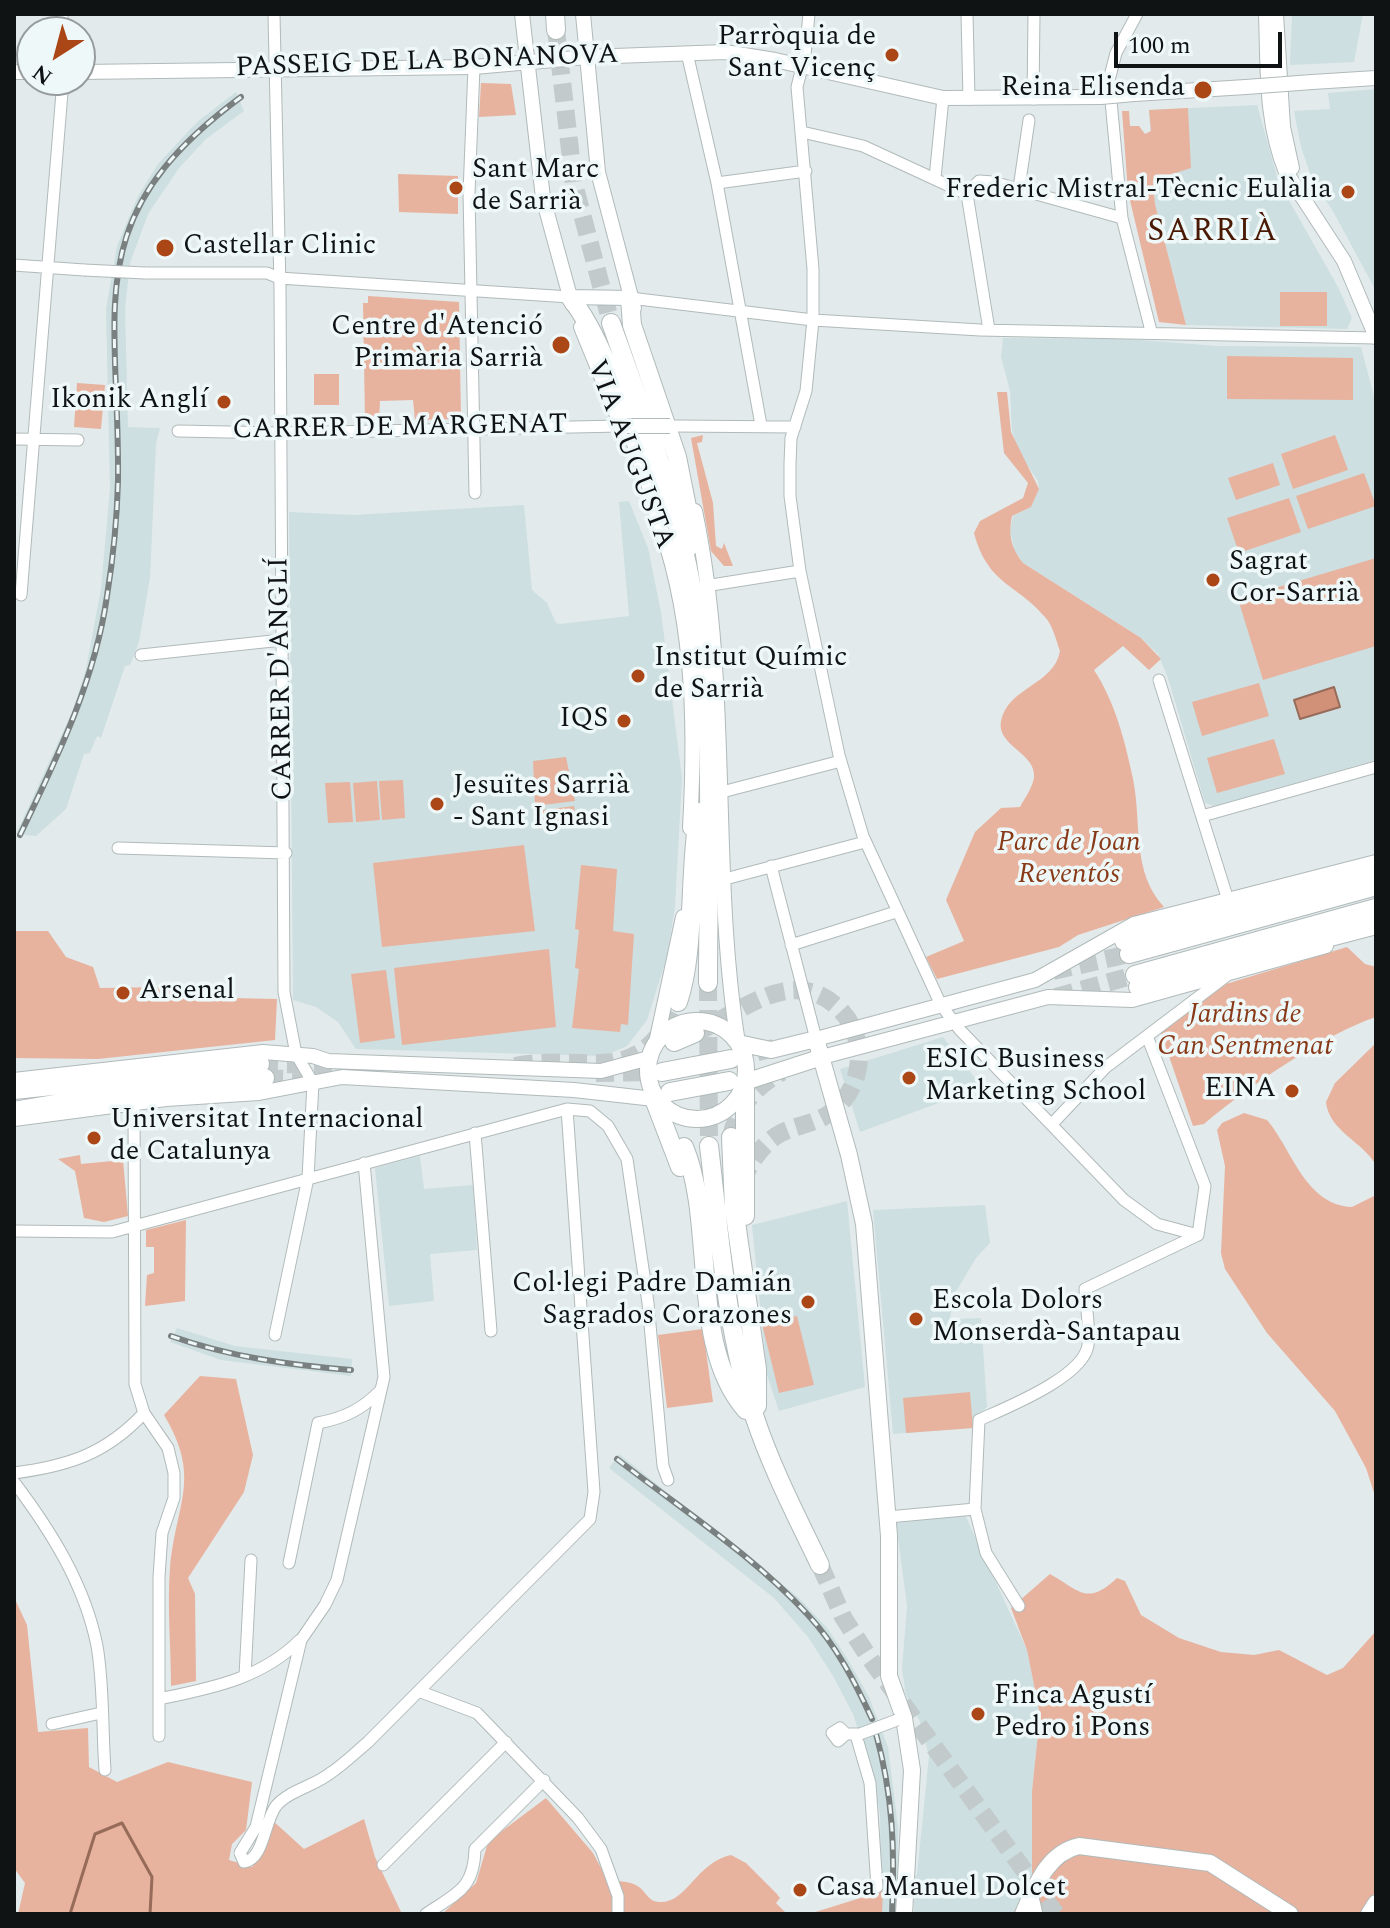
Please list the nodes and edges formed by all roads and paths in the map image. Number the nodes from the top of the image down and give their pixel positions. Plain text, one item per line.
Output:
1 (274, 14) edge
2 (522, 14) edge
3 (583, 14) edge
4 (809, 14) edge
5 (967, 14) edge
6 (1034, 14) edge
7 (1137, 14) edge
8 (1266, 14) edge
9 (1276, 14) edge
10 (687, 53) junction
11 (588, 57) junction
12 (525, 63) junction
13 (474, 67) junction
14 (801, 67) junction
15 (274, 69) junction
16 (96, 72) edge
17 (1376, 78) edge
18 (62, 96) edge
19 (943, 98) junction
20 (969, 99) junction
21 (1033, 99) junction
22 (1029, 120) dead end
23 (802, 132) junction
24 (806, 171) junction
25 (935, 178) junction
26 (717, 183) junction
27 (1019, 188) junction
28 (1298, 191) junction
29 (967, 194) junction
30 (1122, 218) junction
31 (14, 265) edge
32 (46, 266) junction
33 (279, 278) junction
34 (471, 289) junction
35 (570, 297) junction
36 (630, 298) junction
37 (741, 310) junction
38 (813, 320) junction
39 (611, 323) tunnel mouth
40 (989, 330) junction
41 (1151, 331) junction
42 (1376, 338) edge
43 (761, 425) junction
44 (624, 426) junction
45 (672, 426) junction
46 (795, 427) junction
47 (472, 428) junction
48 (178, 431) dead end
49 (278, 433) junction
50 (34, 438) junction
51 (14, 439) edge
52 (78, 440) dead end
53 (475, 493) dead end
54 (686, 557) junction
55 (800, 571) junction
56 (705, 586) junction
57 (21, 595) dead end
58 (282, 640) junction
59 (141, 655) dead end
60 (1159, 680) dead end
61 (841, 761) junction
62 (1376, 767) edge
63 (708, 778) junction
64 (722, 792) junction
65 (1202, 816) junction
66 (865, 842) junction
67 (118, 848) dead end
68 (286, 853) junction
69 (1376, 862) edge
70 (771, 866) junction
71 (1376, 872) edge
72 (725, 879) junction
73 (1376, 886) edge
74 (1228, 900) junction
75 (1376, 908) edge
76 (896, 912) junction
77 (1376, 928) edge
78 (791, 945) junction
79 (1227, 975) junction
80 (708, 983) tunnel mouth
81 (678, 1002) tunnel mouth
82 (941, 1005) junction
83 (953, 1022) junction
84 (695, 1033) tunnel mouth
85 (1147, 1036) junction
86 (816, 1039) junction
87 (734, 1051) junction
88 (296, 1054) junction
89 (660, 1054) junction
90 (822, 1057) junction
91 (14, 1080) edge
92 (737, 1081) junction
93 (313, 1083) junction
94 (14, 1090) edge
95 (662, 1095) junction
96 (134, 1103) junction
97 (567, 1109) junction
98 (14, 1111) edge
99 (14, 1119) edge
100 (1052, 1124) junction
101 (475, 1133) junction
102 (731, 1137) tunnel mouth
103 (709, 1146) tunnel mouth
104 (684, 1147) dead end
105 (364, 1163) junction
106 (308, 1178) junction
107 (740, 1186) tunnel mouth
108 (734, 1208) junction
109 (134, 1224) junction
110 (14, 1231) edge
111 (1198, 1235) junction
112 (705, 1276) junction
113 (491, 1331) dead end
114 (275, 1335) dead end
115 (751, 1335) junction
116 (381, 1391) junction
117 (144, 1413) junction
118 (756, 1421) junction
119 (14, 1473) edge
120 (668, 1480) dead end
121 (14, 1482) edge
122 (975, 1509) junction
123 (888, 1517) junction
124 (251, 1560) dead end
125 (289, 1563) dead end
126 (820, 1565) tunnel mouth
127 (1019, 1606) dead end
128 (301, 1640) junction
129 (245, 1676) junction
130 (421, 1692) junction
131 (159, 1699) junction
132 (101, 1713) junction
133 (900, 1719) junction
134 (52, 1724) dead end
135 (159, 1736) dead end
136 (506, 1742) junction
137 (105, 1770) dead end
138 (544, 1780) junction
139 (383, 1865) dead end
140 (877, 1887) dead end
141 (1032, 1893) junction
142 (1376, 1903) edge
143 (426, 1914) edge
144 (618, 1914) edge
145 (904, 1914) edge
146 (1023, 1914) edge
147 (1037, 1914) edge
148 (1290, 1914) edge
149 (1369, 1914) edge

1 - 15 street, CARRER D'ANGLÍ
2 - 12 street, VIA AUGUSTA
3 - 11 street, VIA AUGUSTA
4 - 14 street
5 - 20 street
6 - 21 street
7 - 30 street
8 - 28 street
9 - 28 street
10 - 11 street, PASSEIG DE LA BONANOVA
10 - 14 street, PASSEIG DE LA BONANOVA
10 - 26 street
11 - 12 street, PASSEIG DE LA BONANOVA
11 - 36 street, VIA AUGUSTA
12 - 13 street, PASSEIG DE LA BONANOVA
12 - 35 street, VIA AUGUSTA
13 - 15 street, PASSEIG DE LA BONANOVA
13 - 34 street
14 - 19 street, PASSEIG DE LA BONANOVA
14 - 23 street
15 - 16 street, PASSEIG DE LA BONANOVA
15 - 33 street, CARRER D'ANGLÍ
17 - 21 street, PASSEIG DE LA BONANOVA, bridge
18 - 32 street
19 - 20 street, PASSEIG DE LA BONANOVA
19 - 25 street
20 - 21 street, PASSEIG DE LA BONANOVA
22 - 27 street
23 - 24 street
23 - 25 street
24 - 26 street
24 - 38 street
25 - 29 street
26 - 37 street
27 - 29 street
27 - 30 street
28 - 42 street
29 - 40 street
30 - 41 street
31 - 32 street
32 - 33 street, bridge
32 - 50 street
33 - 34 street
33 - 49 street, CARRER D'ANGLÍ
34 - 35 street
34 - 47 street
35 - 36 street
35 - 44 street, VIA AUGUSTA
35 - 54 highway
36 - 37 street
36 - 45 street, VIA AUGUSTA
36 - 54 highway
37 - 38 street
37 - 43 street
38 - 40 street
38 - 46 street
39 - 54 highway
40 - 41 street
41 - 42 street
43 - 45 street
43 - 46 street
44 - 45 street, bridge
44 - 47 street, CARRER DE MARGENAT
44 - 89 street, VIA AUGUSTA
45 - 56 street, VIA AUGUSTA
46 - 55 street
47 - 49 street, CARRER DE MARGENAT
47 - 53 street
48 - 49 street, CARRER DE MARGENAT
49 - 58 street, CARRER D'ANGLÍ
50 - 51 street
50 - 52 street
50 - 57 street
54 - 63 highway
55 - 56 street
55 - 61 street
56 - 64 street, VIA AUGUSTA
58 - 59 street
58 - 68 street, CARRER D'ANGLÍ
60 - 65 street
61 - 64 street
61 - 66 street
62 - 65 street
63 - 80 highway
63 - 81 highway
64 - 72 street, VIA AUGUSTA
65 - 74 street
66 - 70 street
66 - 76 street
67 - 68 street
68 - 88 street, CARRER D'ANGLÍ
69 - 74 street
70 - 72 street
70 - 78 street
71 - 73 highway
72 - 87 street, VIA AUGUSTA
74 - 82 street
75 - 77 highway
76 - 78 street
76 - 82 street
77 - 79 street
78 - 86 street
79 - 83 street
79 - 85 street
82 - 83 street
82 - 86 street
83 - 90 street
83 - 100 street
84 - 89 highway
85 - 100 street
85 - 111 street
86 - 87 main road
86 - 90 main road
87 - 89 highway
87 - 89 main road
87 - 92 main road
88 - 89 street
88 - 91 street
88 - 93 street, CARRER D'ANGLÍ
89 - 95 main road
90 - 92 main road
90 - 123 main road
92 - 95 highway
92 - 95 main road
92 - 115 highway
93 - 95 street
93 - 96 street
93 - 106 street
94 - 98 highway
95 - 112 highway
96 - 99 street
96 - 109 street
97 - 101 street
97 - 120 street
97 - 130 street
100 - 111 street
101 - 105 street
101 - 113 street
102 - 108 highway
103 - 118 highway
104 - 112 highway
105 - 106 street
105 - 116 street
106 - 109 street
106 - 114 street
107 - 108 highway
108 - 115 highway
109 - 110 street
109 - 117 street
111 - 122 street
112 - 118 highway
115 - 118 highway
116 - 125 street
116 - 128 street
117 - 119 street
117 - 131 street
118 - 126 highway
121 - 132 street
122 - 123 street
122 - 127 street
123 - 133 main road
124 - 129 street
128 - 129 street
128 - 130 street
129 - 131 street
130 - 136 street
131 - 135 street
132 - 134 street
132 - 137 street
133 - 140 street, bridge
133 - 145 main road
136 - 138 street
136 - 139 street
138 - 143 street
138 - 144 street
141 - 146 main road
141 - 147 street
141 - 148 main road
142 - 149 main road

